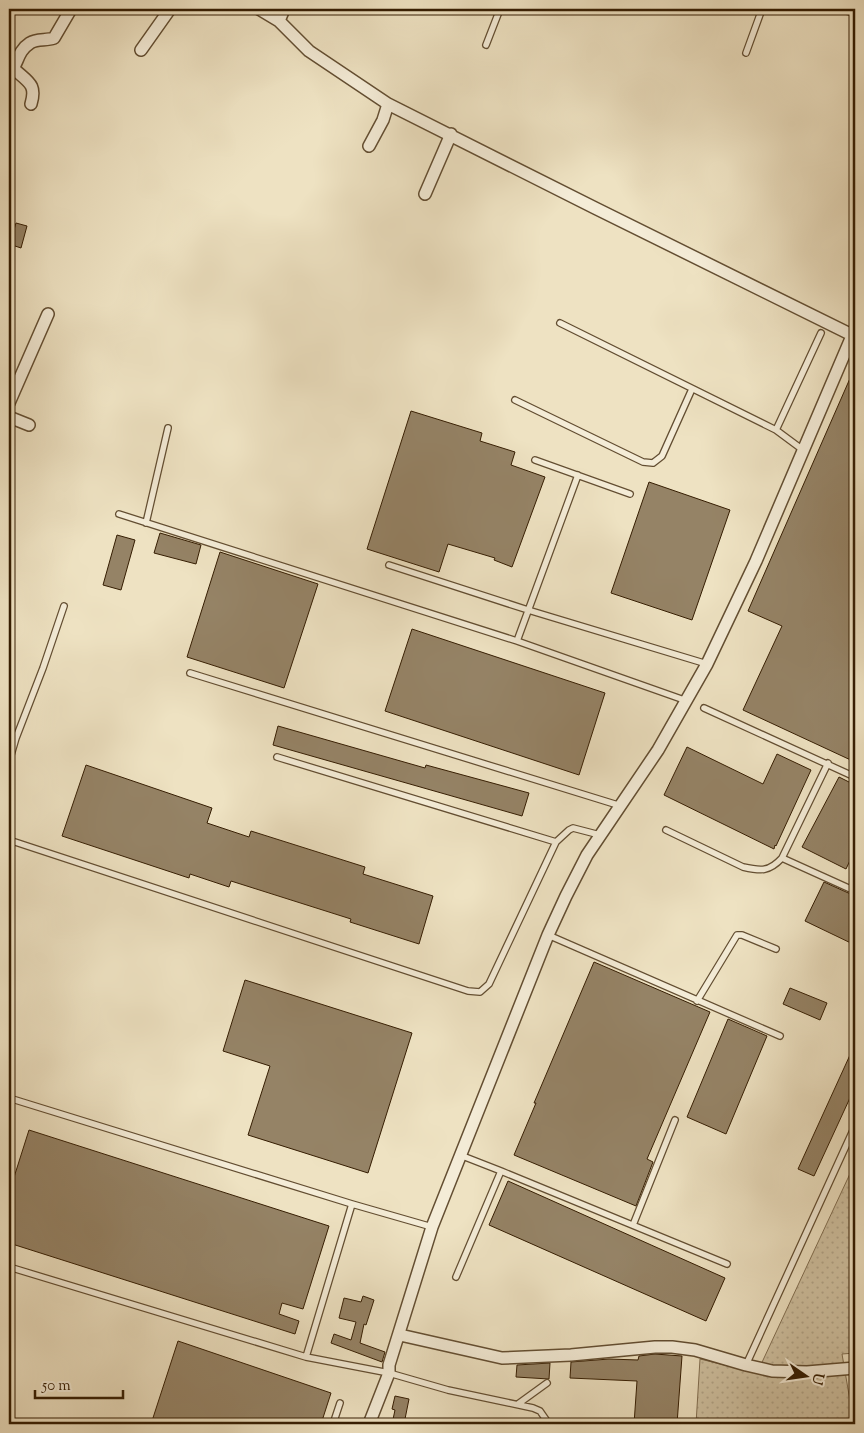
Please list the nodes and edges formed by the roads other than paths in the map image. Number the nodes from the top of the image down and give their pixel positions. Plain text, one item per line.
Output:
1 (71, 9) edge
2 (170, 9) edge
3 (259, 9) edge
4 (284, 9) edge
5 (500, 9) edge
6 (762, 9) edge
7 (839, 9) edge
8 (855, 13) edge
9 (279, 21) junction
10 (486, 45) dead end
11 (141, 50) dead end
12 (746, 53) dead end
13 (855, 59) edge
14 (854, 67) edge
15 (11, 71) edge
16 (31, 104) dead end
17 (388, 104) junction
18 (451, 134) junction
19 (369, 146) dead end
20 (425, 194) dead end
21 (48, 314) dead end
22 (560, 323) dead end
23 (854, 332) edge
24 (821, 333) dead end
25 (692, 389) junction
26 (515, 400) dead end
27 (9, 404) edge
28 (9, 416) edge
29 (29, 425) dead end
30 (168, 428) dead end
31 (776, 430) junction
32 (803, 450) junction
33 (534, 460) dead end
34 (578, 475) junction
35 (630, 494) dead end
36 (119, 514) dead end
37 (146, 523) junction
38 (389, 565) dead end
39 (64, 606) dead end
40 (528, 610) junction
41 (517, 641) junction
42 (707, 664) junction
43 (190, 673) dead end
44 (687, 701) junction
45 (704, 708) dead end
46 (276, 757) dead end
47 (9, 762) edge
48 (828, 763) junction
49 (855, 777) edge
50 (621, 806) junction
51 (666, 830) dead end
52 (600, 835) junction
53 (9, 840) edge
54 (556, 842) junction
55 (782, 858) junction
56 (855, 891) edge
57 (548, 935) junction
58 (776, 949) dead end
59 (698, 1001) junction
60 (780, 1036) dead end
61 (9, 1098) edge
62 (676, 1120) dead end
63 (855, 1126) edge
64 (460, 1155) junction
65 (501, 1171) junction
66 (352, 1204) junction
67 (633, 1225) junction
68 (432, 1227) junction
69 (727, 1264) dead end
70 (9, 1267) edge
71 (456, 1277) dead end
72 (400, 1335) junction
73 (306, 1357) junction
74 (746, 1365) junction
75 (855, 1368) edge
76 (389, 1373) junction
77 (547, 1383) dead end
78 (340, 1403) dead end
79 (518, 1404) junction
80 (333, 1424) edge
81 (368, 1424) edge
82 (549, 1424) edge

1 - 15 street
2 - 11 street
3 - 9 street
4 - 9 street
5 - 10 lane
6 - 12 lane
7 - 8 lane
9 - 17 street
13 - 14 lane
15 - 16 street
17 - 18 street
17 - 19 street
18 - 20 street
18 - 23 street
21 - 27 street
22 - 25 lane
23 - 32 street
24 - 31 lane
25 - 26 lane
25 - 31 lane
28 - 29 street
30 - 37 lane
31 - 32 lane
32 - 42 street
33 - 34 lane
34 - 35 lane
34 - 40 lane
36 - 37 lane
37 - 41 lane
38 - 40 lane
39 - 47 lane
40 - 41 lane
40 - 42 lane
41 - 44 lane
42 - 44 street
43 - 50 lane
44 - 50 street
45 - 48 lane
46 - 54 lane
48 - 49 lane
48 - 55 lane
50 - 52 street
51 - 55 lane
52 - 54 lane
52 - 57 street
53 - 54 lane
55 - 56 lane
57 - 59 lane
57 - 64 street
58 - 59 lane
59 - 60 lane
61 - 66 lane
62 - 67 lane
63 - 74 lane
64 - 65 lane
64 - 68 street
65 - 67 lane
65 - 71 lane
66 - 68 lane
66 - 73 lane
67 - 69 lane
68 - 72 street
70 - 73 lane
72 - 74 street
72 - 76 street
73 - 76 lane
74 - 75 street
76 - 79 lane
76 - 81 street
77 - 79 lane
78 - 80 lane
79 - 82 lane

